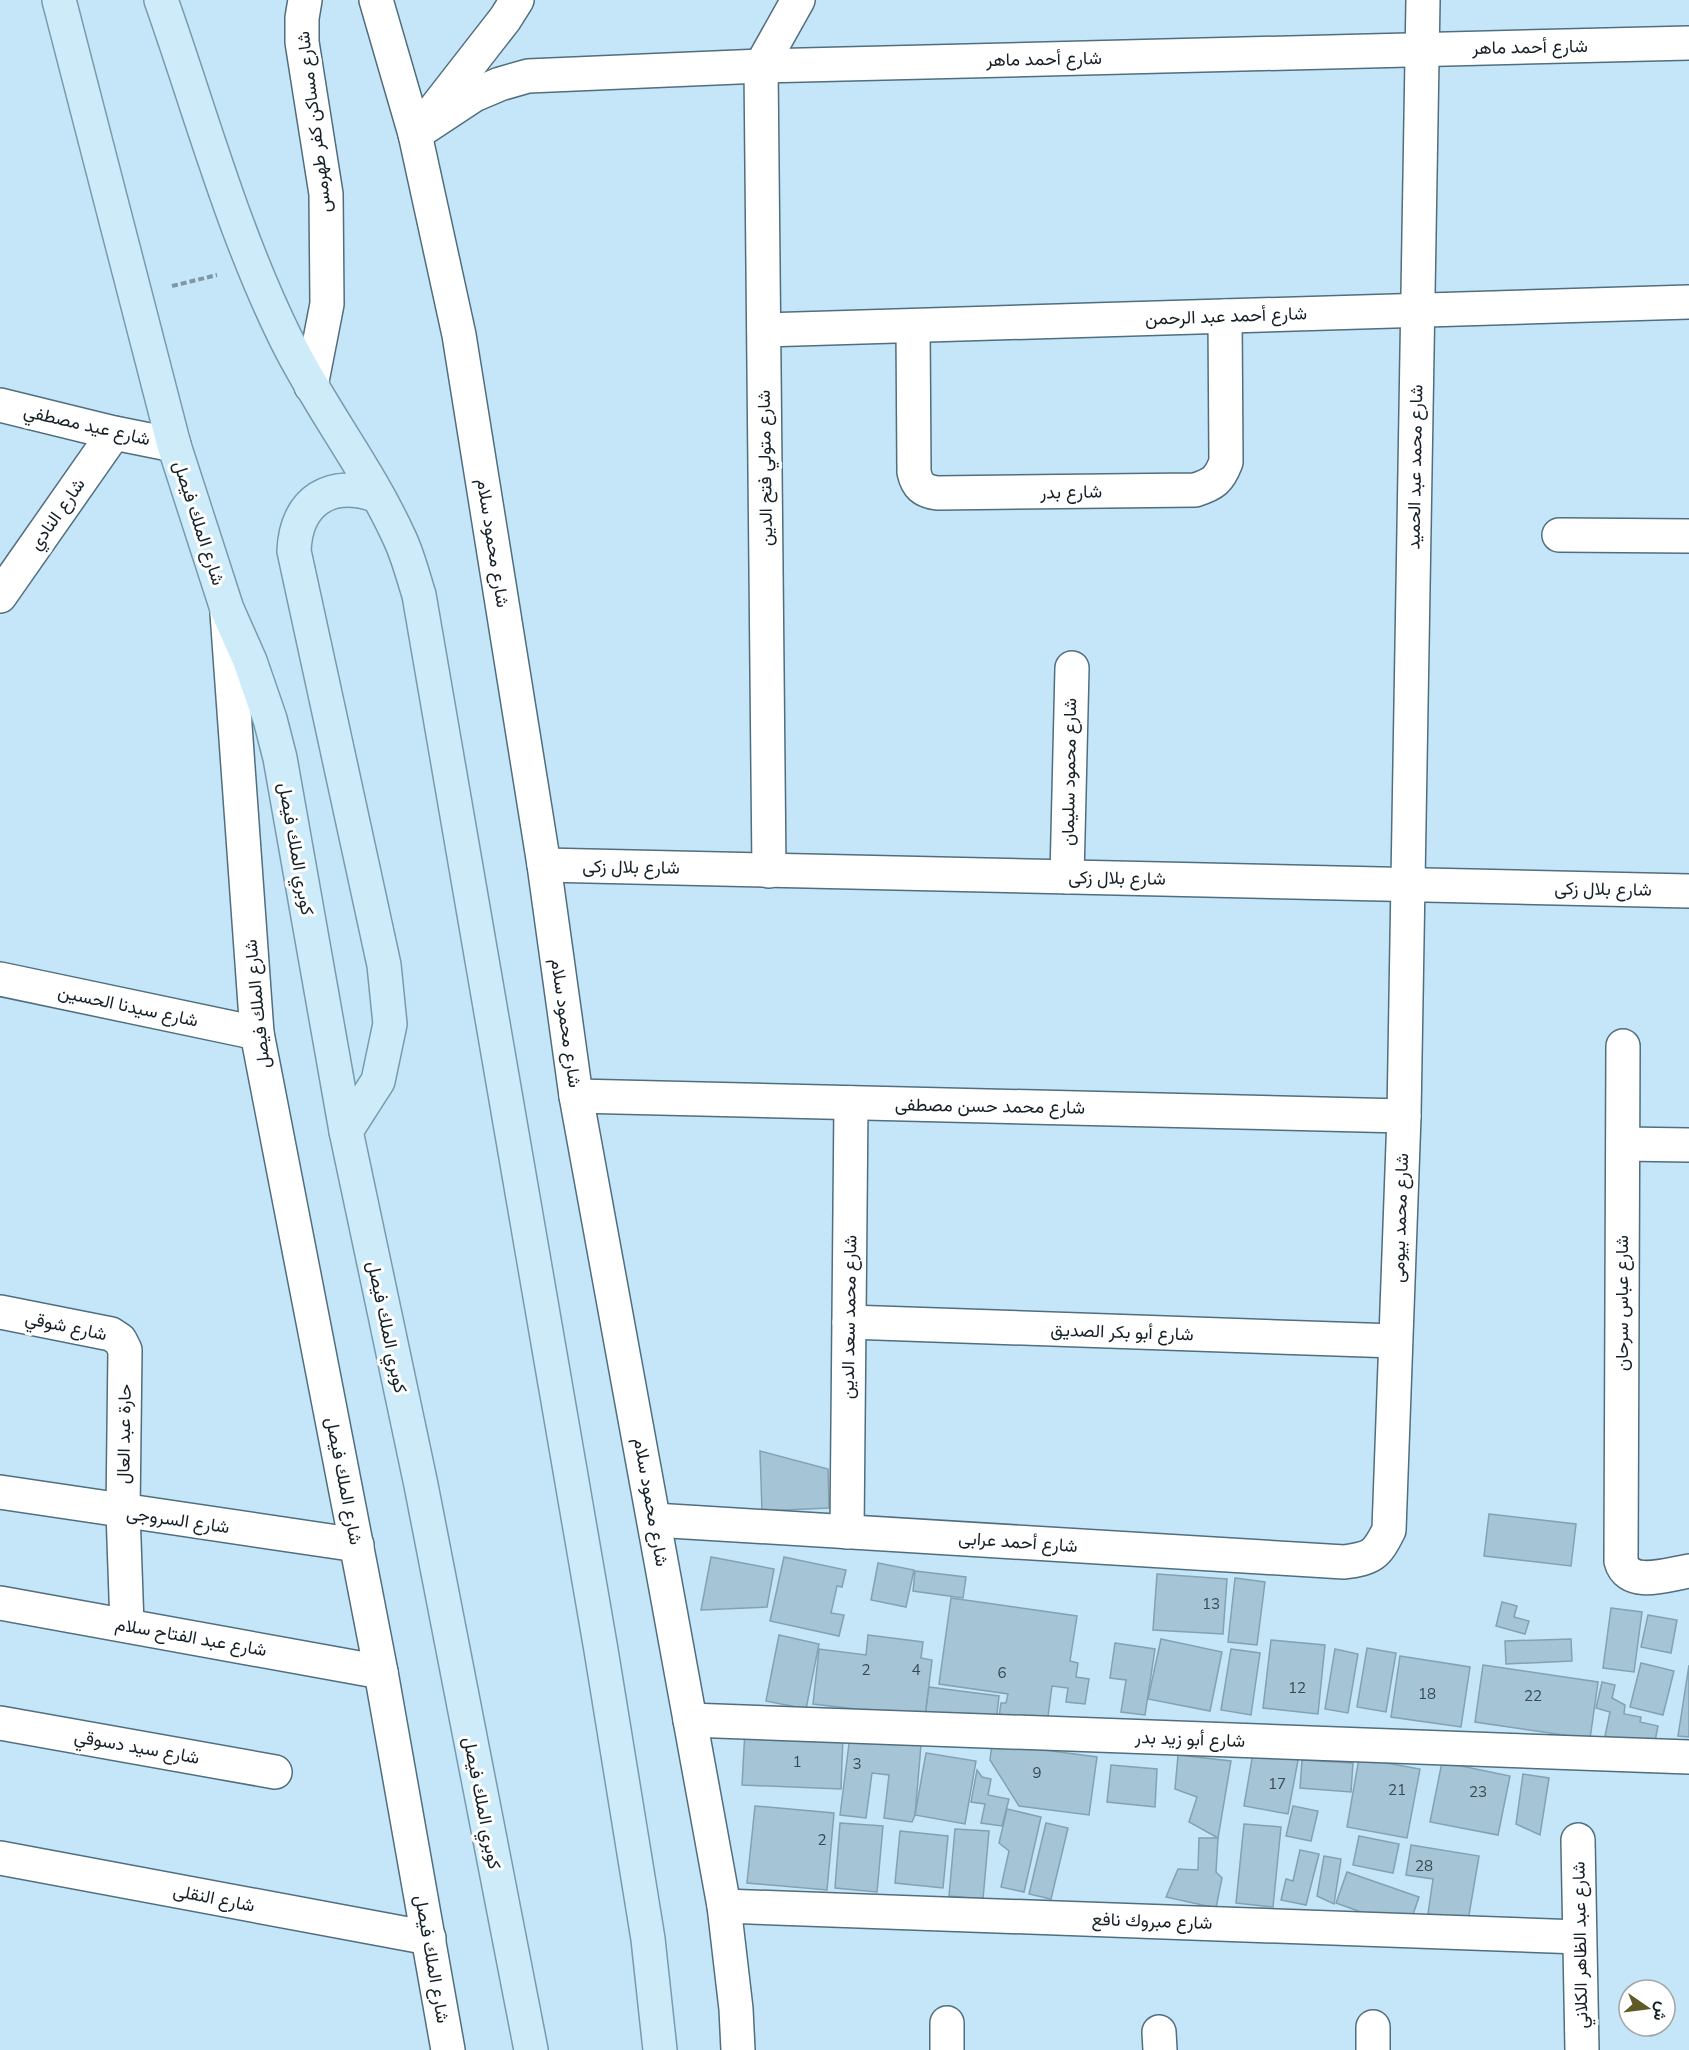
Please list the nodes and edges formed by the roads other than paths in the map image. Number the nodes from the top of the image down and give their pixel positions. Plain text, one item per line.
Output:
1 (58, 0) edge
2 (161, 0) edge
3 (305, 0) edge
4 (375, 0) edge
5 (516, 0) edge
6 (798, 0) edge
7 (1422, 0) edge
8 (1689, 43) edge
9 (1423, 50) junction
10 (761, 66) junction
11 (416, 134) junction
12 (1689, 302) edge
13 (1418, 310) junction
14 (1225, 316) junction
15 (913, 326) junction
16 (764, 330) junction
17 (311, 386) junction
18 (0, 405) edge
19 (114, 433) junction
20 (174, 445) junction
21 (378, 496) junction
22 (1558, 535) dead end
23 (1689, 536) edge
24 (0, 596) edge
25 (227, 609) junction
26 (1072, 668) dead end
27 (544, 865) junction
28 (770, 870) junction
29 (1067, 877) junction
30 (1407, 885) junction
31 (1689, 891) edge
32 (0, 979) edge
33 (256, 1033) junction
34 (1623, 1046) dead end
35 (576, 1096) junction
36 (851, 1103) junction
37 (1404, 1116) junction
38 (346, 1131) junction
39 (1623, 1144) junction
40 (1689, 1145) edge
41 (0, 1312) edge
42 (849, 1322) junction
43 (1395, 1341) junction
44 (125, 1350) joint
45 (0, 1492) edge
46 (123, 1512) junction
47 (654, 1520) junction
48 (847, 1532) junction
49 (357, 1545) junction
50 (1380, 1549) joint
51 (1689, 1571) edge
52 (0, 1603) edge
53 (127, 1625) junction
54 (381, 1672) junction
55 (690, 1720) junction
56 (0, 1723) edge
57 (1689, 1757) edge
58 (275, 1772) dead end
59 (1578, 1840) dead end
60 (0, 1858) edge
61 (724, 1906) junction
62 (1580, 1937) junction
63 (429, 1938) junction
64 (448, 2050) edge
65 (531, 2050) edge
66 (660, 2050) edge
67 (738, 2050) edge
68 (1582, 2050) edge

1 - 20 main road, شارع الملك فيصل
2 - 17 main road
3 - 17 street, شارع مساكن كفر طهرمس
4 - 11 street, شارع محمود سلام
5 - 11 street
6 - 10 street
7 - 9 street, شارع محمد عبد الحميد
8 - 9 street, شارع أحمد ماهر
9 - 10 street, شارع أحمد ماهر
9 - 13 street, شارع محمد عبد الحميد
10 - 11 street, شارع أحمد ماهر
10 - 16 street, شارع متولي فتح الدين
11 - 27 street, شارع محمود سلام
12 - 13 street, شارع أحمد عبد الرحمن
13 - 14 street, شارع أحمد عبد الرحمن
13 - 30 street, شارع محمد عبد الحميد
14 - 15 street, شارع أحمد عبد الرحمن
14 - 15 street, شارع بدر
15 - 16 street, شارع أحمد عبد الرحمن
16 - 28 street, شارع متولي فتح الدين
17 - 21 main road
18 - 19 street, شارع عيد مصطفي
19 - 20 street, شارع عيد مصطفي
19 - 24 street, شارع النادي
20 - 25 main road, شارع الملك فيصل
21 - 38 main road
21 - 66 main road
22 - 23 street
25 - 33 street, شارع الملك فيصل
25 - 38 main road, كوبري الملك فيصل
26 - 29 street, شارع محمود سليمان
27 - 28 street, شارع بلال زكى
27 - 35 street, شارع محمود سلام
28 - 29 street, شارع بلال زكى
29 - 30 street, شارع بلال زكى
30 - 31 street, شارع بلال زكى
30 - 37 street, شارع محمد بيومى
32 - 33 street, شارع سيدنا الحسين
33 - 49 street, شارع الملك فيصل
34 - 39 street, شارع عباس سرحان
35 - 36 street, شارع محمد حسن مصطفى
35 - 47 street, شارع محمود سلام
36 - 37 street, شارع محمد حسن مصطفى
36 - 42 street, شارع محمد سعد الدين
37 - 43 street, شارع محمد بيومى
38 - 65 main road, كوبري الملك فيصل
39 - 40 street
39 - 51 street, شارع عباس سرحان
41 - 44 street, شارع شوقي
42 - 43 street, شارع أبو بكر الصديق
42 - 48 street, شارع محمد سعد الدين
43 - 50 street, شارع محمد بيومى
44 - 46 street, حارة عبد العال
45 - 46 street, شارع السروجى
46 - 49 street, شارع السروجى
46 - 53 street, حارة عبد العال
47 - 48 street, شارع أحمد عرابى
47 - 55 street, شارع محمود سلام
48 - 50 street, شارع أحمد عرابى
49 - 54 street, شارع الملك فيصل
52 - 53 street, شارع عبد الفتاح سلام
53 - 54 street, شارع عبد الفتاح سلام
54 - 63 street, شارع الملك فيصل
55 - 57 street, شارع أبو زيد بدر
55 - 61 street, شارع محمود سلام
56 - 58 street, شارع سيد دسوقي
59 - 62 street, شارع عبد الظاهر الكلاني
60 - 63 street, شارع النقلى
61 - 62 street, شارع مبروك نافع
61 - 67 street, شارع محمود سلام
62 - 68 street, شارع عبد الظاهر الكلاني
63 - 64 street, شارع الملك فيصل

